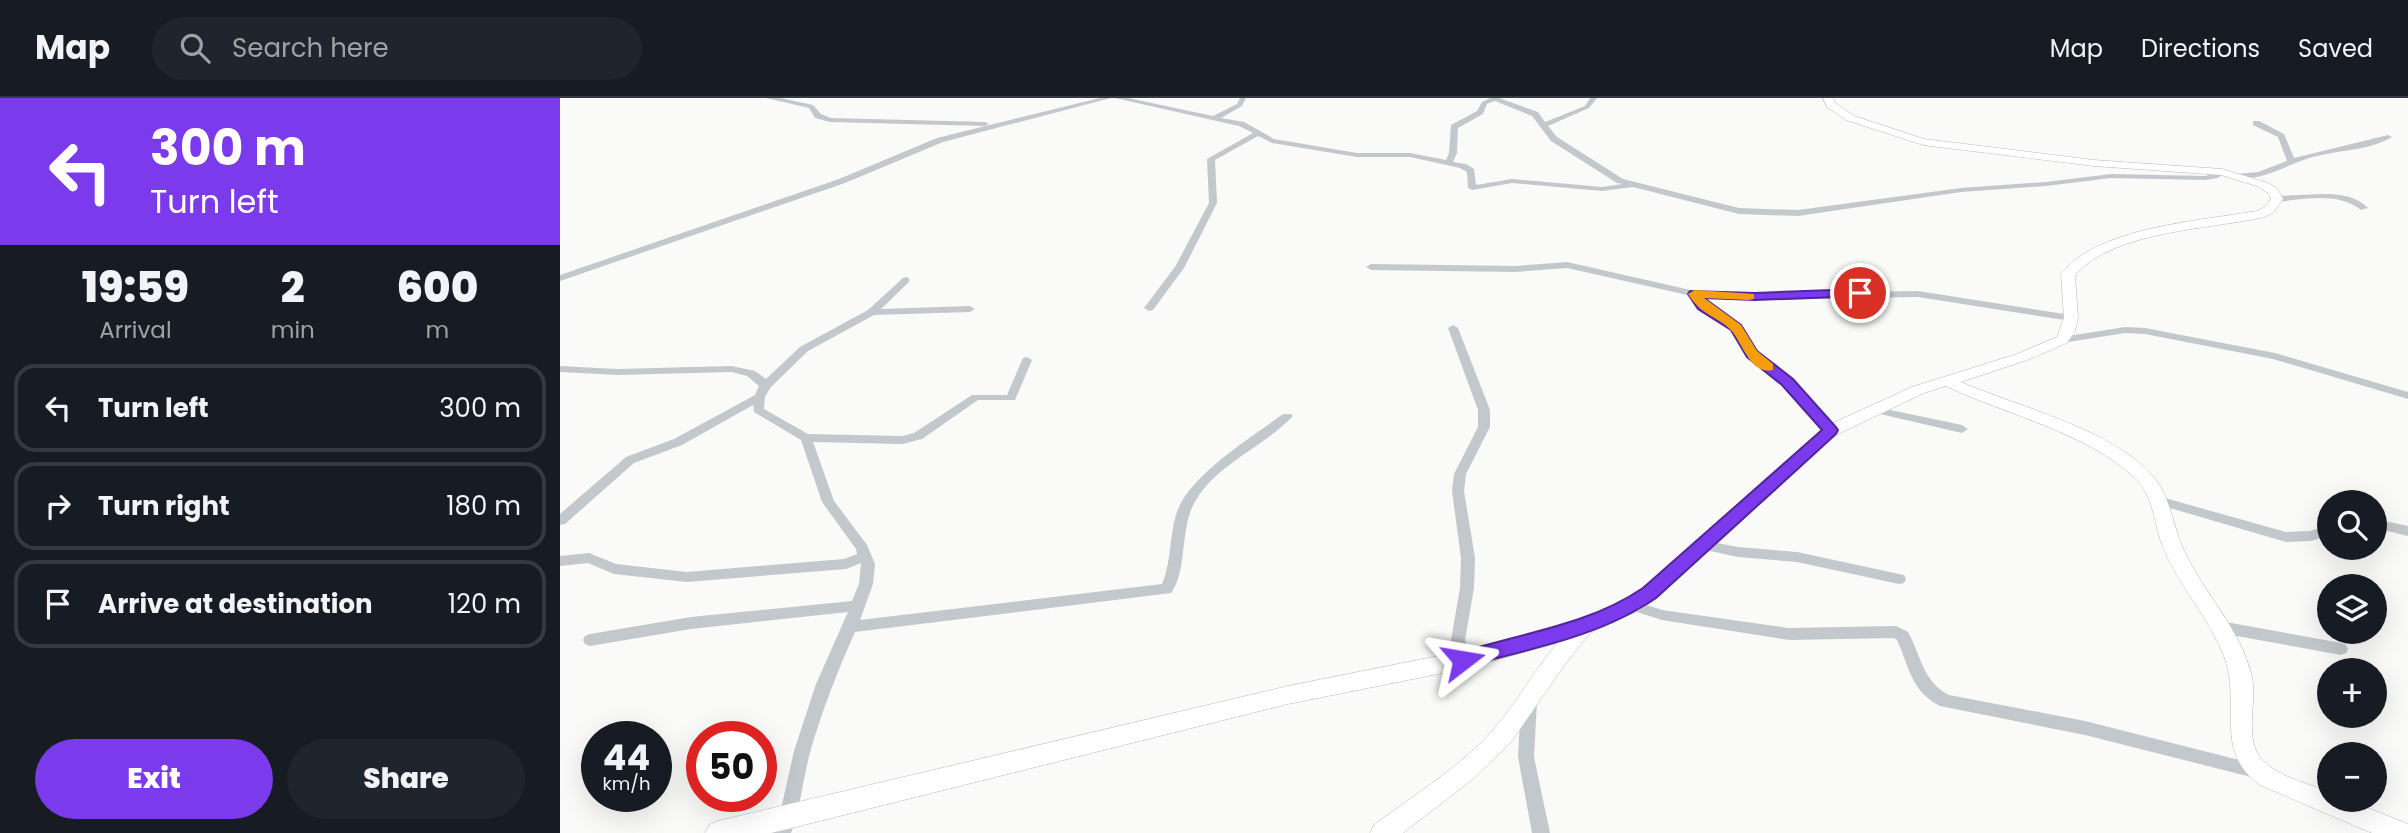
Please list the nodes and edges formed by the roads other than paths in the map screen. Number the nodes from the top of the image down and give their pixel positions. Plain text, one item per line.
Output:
1 (769, 98) edge
2 (821, 98) edge
3 (1108, 98) edge
4 (1118, 98) edge
5 (1243, 98) edge
6 (1494, 98) edge
7 (1594, 98) edge
8 (1828, 98) edge
9 (1090, 100) edge
10 (811, 106) junction
11 (1214, 118) junction
12 (2256, 123) dead end
13 (1546, 124) junction
14 (995, 125) junction
15 (1256, 134) junction
16 (2388, 137) dead end
17 (2292, 162) junction
18 (1449, 163) junction
19 (2231, 174) junction
20 (1633, 186) junction
21 (2277, 199) junction
22 (2364, 208) dead end
23 (1371, 267) dead end
24 (562, 277) edge
25 (905, 280) dead end
26 (1695, 294) junction
27 (1149, 308) dead end
28 (970, 309) dead end
29 (872, 312) junction
30 (2071, 318) junction
31 (1453, 328) dead end
32 (2062, 340) junction
33 (1027, 360) dead end
34 (560, 369) edge
35 (1947, 381) junction
36 (762, 392) junction
37 (2408, 396) edge
38 (1871, 409) junction
39 (1287, 416) dead end
40 (1962, 429) dead end
41 (1830, 430) junction
42 (806, 438) junction
43 (2158, 500) junction
44 (560, 521) edge
45 (2387, 527) edge
46 (2408, 531) edge
47 (2317, 534) edge
48 (1702, 545) junction
49 (865, 556) junction
50 (560, 561) edge
51 (1899, 579) dead end
52 (1632, 605) junction
53 (858, 606) junction
54 (850, 627) junction
55 (1584, 627) junction
56 (2220, 627) junction
57 (590, 640) dead end
58 (2341, 649) dead end
59 (1463, 660) junction
60 (1529, 702) junction
61 (2255, 771) junction
62 (785, 826) edge
63 (719, 833) edge
64 (1384, 833) edge
65 (1541, 833) edge
66 (2400, 833) edge

1 - 10 street
2 - 10 street
3 - 9 street
4 - 11 street
5 - 11 street
6 - 13 street
6 - 18 street
7 - 13 street
8 - 19 main road
9 - 14 street
10 - 14 street
11 - 15 street
12 - 17 street
13 - 20 street
14 - 24 street
15 - 18 street
15 - 27 street
16 - 17 street
17 - 19 street
18 - 20 street
19 - 20 street
19 - 21 main road
21 - 22 street
21 - 30 main road
23 - 26 street
25 - 29 street
26 - 30 street
26 - 41 street
28 - 29 street
29 - 36 street
30 - 32 main road
31 - 59 street
32 - 35 main road
32 - 37 street
33 - 42 street
34 - 36 street
35 - 38 main road
35 - 43 main road
36 - 42 street
36 - 44 street
38 - 40 street
38 - 41 main road
39 - 54 street
41 - 48 main road
42 - 49 street
43 - 47 street
43 - 56 main road
45 - 46 street
48 - 51 street
48 - 52 main road
49 - 50 street
49 - 53 street
52 - 55 main road
52 - 61 street
53 - 54 street
53 - 57 street
54 - 62 street
55 - 59 main road
55 - 60 main road
56 - 58 street
56 - 61 main road
59 - 62 main road
60 - 64 main road
60 - 65 street
61 - 66 main road
62 - 63 main road

